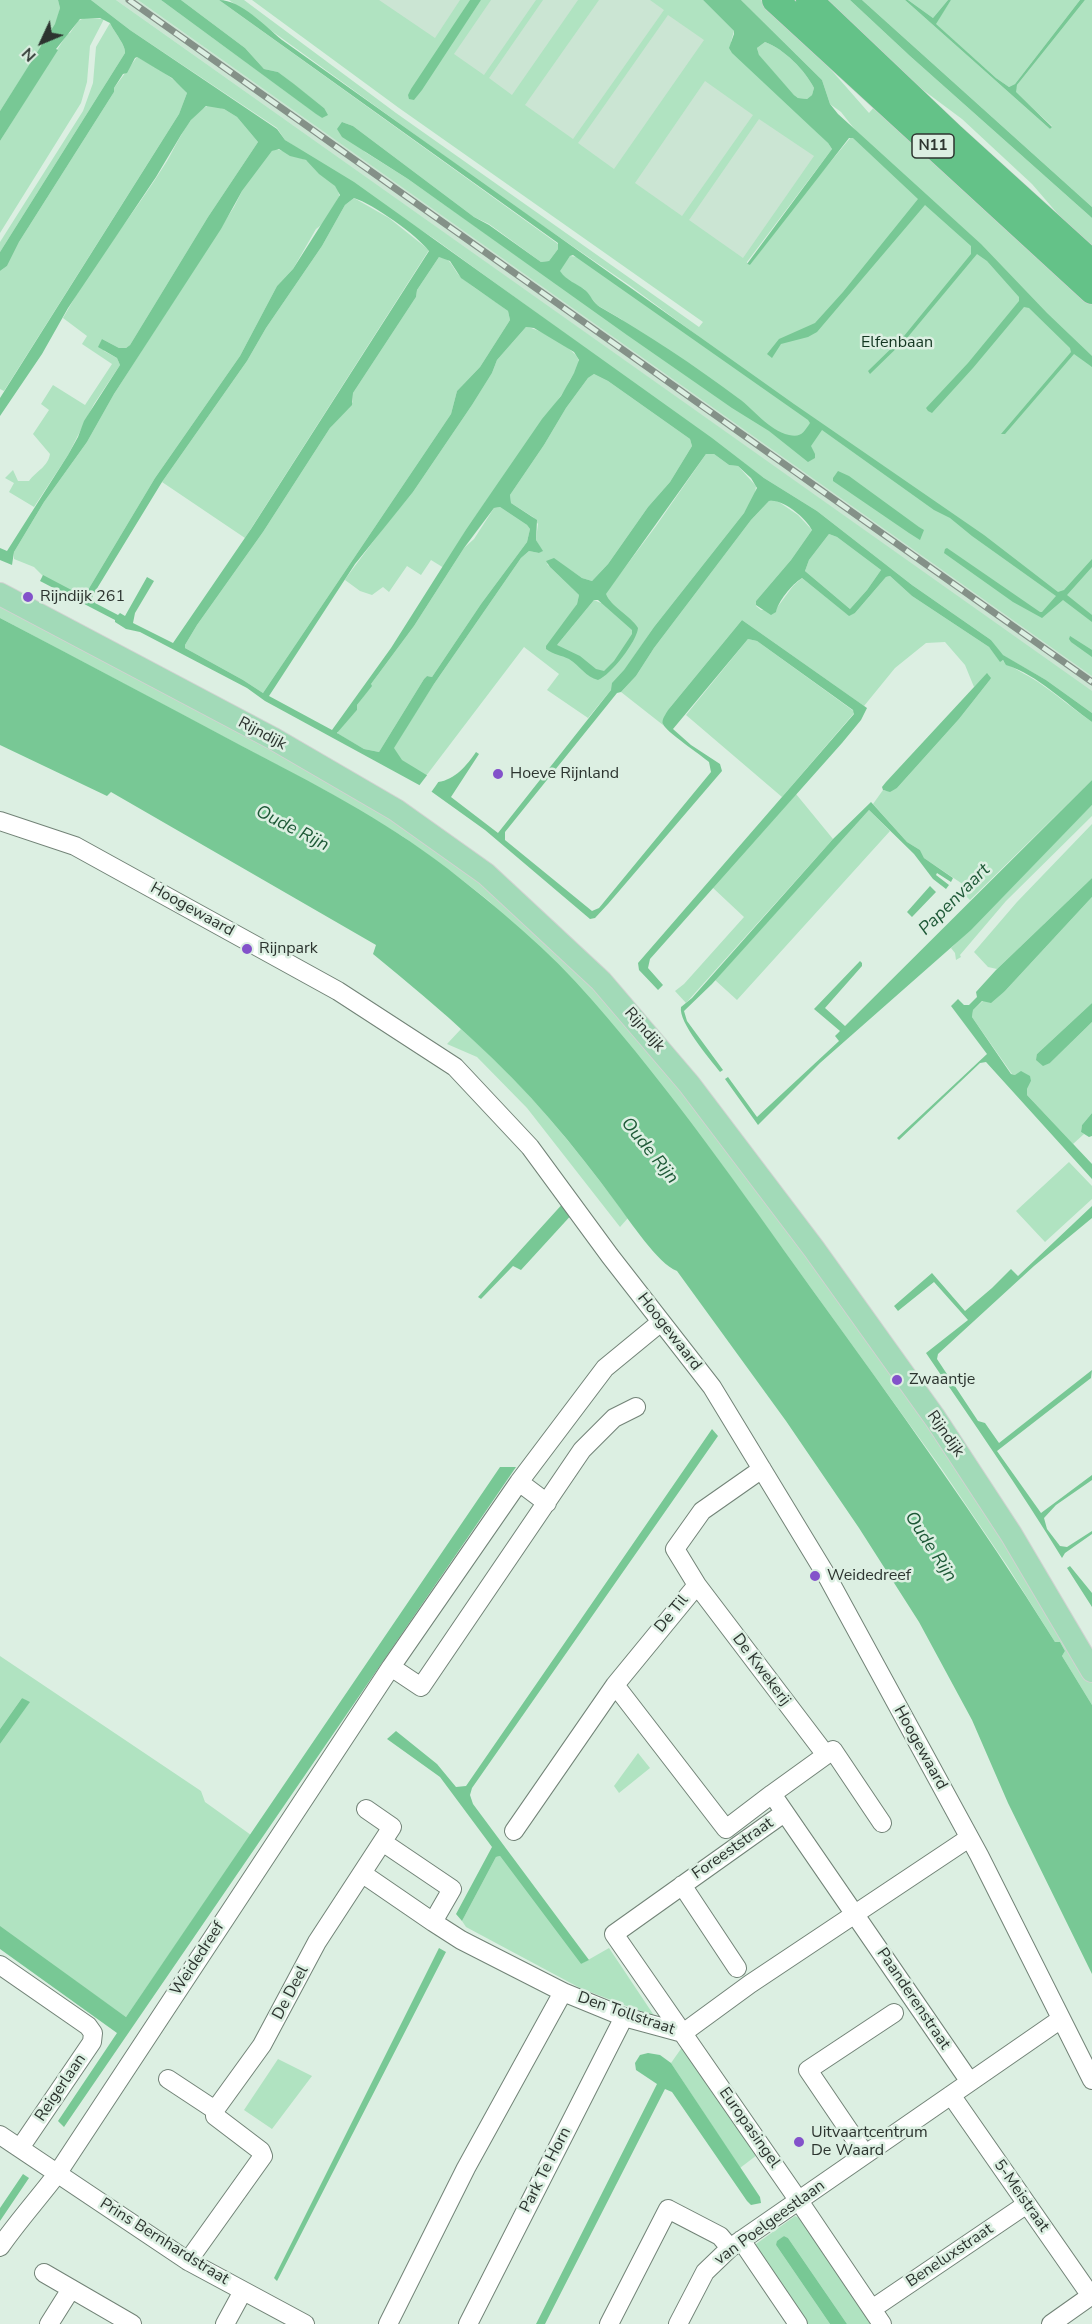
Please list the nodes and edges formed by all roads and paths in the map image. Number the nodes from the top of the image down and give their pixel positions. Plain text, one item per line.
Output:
1 (775, 0) edge
2 (809, 0) edge
3 (1092, 262) edge
4 (1092, 291) edge
5 (0, 594) edge
6 (0, 821) edge
7 (661, 1322) junction
8 (636, 1407) dead end
9 (762, 1469) junction
10 (519, 1482) junction
11 (547, 1503) junction
12 (697, 1585) junction
13 (391, 1667) junction
14 (1092, 1671) edge
15 (615, 1685) junction
16 (826, 1755) junction
17 (772, 1794) junction
18 (366, 1809) dead end
19 (784, 1813) junction
20 (882, 1823) dead end
21 (514, 1831) dead end
22 (969, 1838) junction
23 (384, 1843) junction
24 (363, 1874) junction
25 (682, 1885) junction
26 (856, 1915) junction
27 (433, 1922) junction
28 (614, 1934) joint
29 (0, 1965) edge
30 (736, 1968) dead end
31 (563, 1992) junction
32 (894, 2013) dead end
33 (624, 2017) junction
34 (1061, 2019) junction
35 (683, 2033) junction
36 (168, 2079) dead end
37 (1092, 2080) edge
38 (970, 2082) junction
39 (951, 2095) junction
40 (215, 2110) junction
41 (0, 2135) edge
42 (20, 2148) junction
43 (865, 2154) junction
44 (57, 2174) junction
45 (799, 2200) junction
46 (1027, 2204) junction
47 (736, 2244) junction
48 (0, 2247) edge
49 (188, 2261) junction
50 (44, 2273) dead end
51 (71, 2289) junction
52 (243, 2291) junction
53 (1091, 2295) edge
54 (877, 2316) edge
55 (1075, 2317) edge
56 (49, 2324) edge
57 (132, 2324) edge
58 (225, 2324) edge
59 (305, 2324) edge
60 (388, 2324) edge
61 (468, 2324) edge
62 (609, 2324) edge
63 (678, 2324) edge
64 (798, 2324) edge
65 (1051, 2324) edge

1 - 4 highway, N11
2 - 3 highway, N11
5 - 14 main road, Rijndijk
6 - 7 street, Hoogewaard
7 - 9 street, Hoogewaard
7 - 10 street, Weidedreef
8 - 11 street
9 - 12 street, De Til
9 - 22 street, Hoogewaard
10 - 11 street
10 - 13 street, Weidedreef
11 - 13 street
12 - 15 street, De Til
12 - 16 street, De Kwekerij
13 - 44 street, Weidedreef
15 - 17 street
15 - 21 street, De Til
16 - 17 street, Foreeststraat
16 - 20 street
17 - 19 street, Foreeststraat
18 - 23 street
19 - 25 street, Foreeststraat
19 - 26 street, Foreeststraat
22 - 26 street, Den Tollstraat
22 - 34 street, Hoogewaard
23 - 24 street, De Deel
23 - 27 street
24 - 27 street
24 - 40 street, De Deel
25 - 28 street, Foreeststraat
25 - 30 street, Foreeststraat
26 - 35 street, Den Tollstraat
26 - 38 street, Paanderenstraat
27 - 31 street
28 - 35 street, Europasingel
29 - 42 street, Reigerlaan
31 - 33 street, Den Tollstraat
31 - 60 street, Den Tollstraat
32 - 43 street
33 - 35 street, Den Tollstraat
33 - 61 street, Park Te Horn
34 - 37 street, Hoogewaard
34 - 38 street, van Poelgeestlaan
35 - 45 street, Europasingel
36 - 40 street
38 - 39 street, van Poelgeestlaan
39 - 43 street, van Poelgeestlaan
39 - 46 street, 5-Meistraat
40 - 49 street
41 - 42 street
42 - 44 street
43 - 45 street, van Poelgeestlaan
44 - 48 street, Weidedreef
44 - 49 street, Prins Bernhardstraat
45 - 47 street, van Poelgeestlaan
45 - 54 street, Europasingel
46 - 53 street, 5-Meistraat
46 - 54 street, Beneluxstraat
47 - 62 street
47 - 63 street, van Poelgeestlaan
47 - 64 street
49 - 52 street, Prins Bernhardstraat
50 - 51 street
51 - 56 street
51 - 57 street
52 - 58 street
52 - 59 street, Prins Bernhardstraat
53 - 55 street
55 - 65 street

